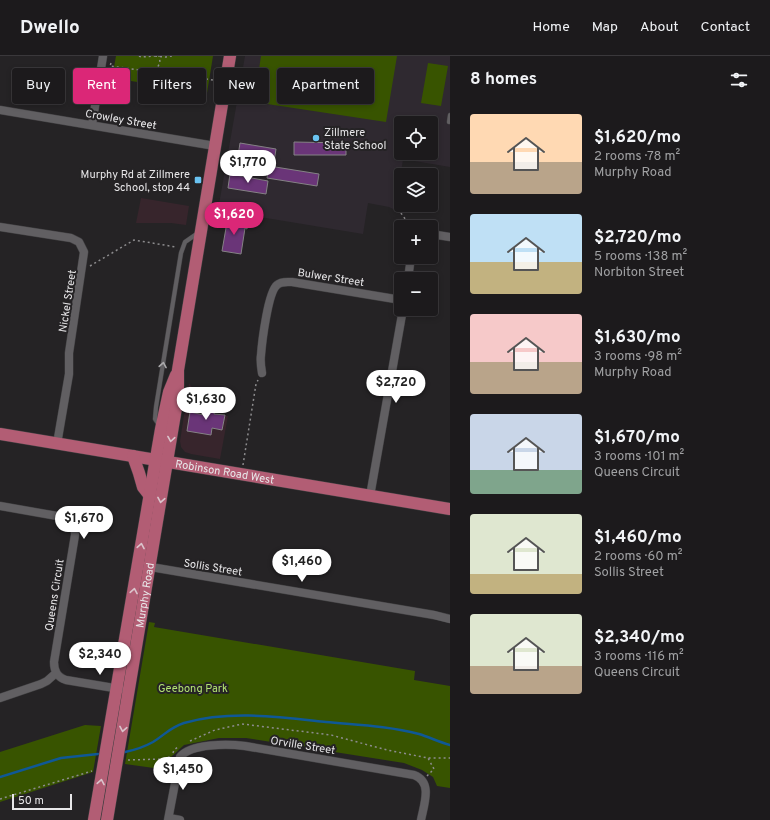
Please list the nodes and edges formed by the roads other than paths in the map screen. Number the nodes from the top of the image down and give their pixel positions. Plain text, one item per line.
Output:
1 (103, 56) edge
2 (230, 56) edge
3 (0, 110) edge
4 (450, 116) edge
5 (449, 122) dead end
6 (92, 125) junction
7 (215, 146) junction
8 (0, 227) edge
9 (202, 230) junction
10 (438, 235) edge
11 (450, 237) edge
12 (394, 299) edge
13 (401, 316) edge
14 (178, 370) junction
15 (262, 374) road end
16 (161, 429) junction
17 (0, 434) edge
18 (57, 444) junction
19 (133, 456) junction
20 (162, 461) junction
21 (150, 496) junction
22 (370, 496) junction
23 (0, 506) edge
24 (450, 509) edge
25 (144, 566) junction
26 (450, 619) edge
27 (56, 673) junction
28 (116, 689) junction
29 (129, 691) junction
30 (0, 698) edge
31 (168, 819) edge
32 (94, 820) edge
33 (107, 820) edge
34 (180, 820) edge
35 (421, 820) edge

1 - 6 street
2 - 7 main road, Murphy Road
3 - 6 street, Crowley Street
4 - 5 lane
6 - 7 street, Crowley Street
7 - 9 main road, Murphy Road
8 - 18 street, Nickel Street
9 - 14 main road, Murphy Road
16 -> 9 lane, Murphy Road
10 - 11 street
12 - 15 street, Bulwer Street
13 - 22 street
14 - 16 main road, Murphy Road
14 -> 20 main road, Murphy Road
16 - 20 main road, Murphy Road
17 - 18 main road, Robinson Road West
18 - 19 main road, Robinson Road West
19 - 20 main road, Robinson Road West
19 - 21 main road
20 - 21 main road, Murphy Road
20 - 22 main road, Robinson Road West
20 -> 25 main road, Murphy Road
25 -> 21 main road, Murphy Road
22 - 24 main road, Robinson Road West
23 - 27 street, Queens Circuit
25 - 26 street, Sollis Street
28 -> 25 main road, Murphy Road
25 - 29 main road, Murphy Road
27 - 28 street
27 - 30 street
28 - 29 street
32 -> 28 main road, Murphy Road
29 -> 33 main road, Murphy Road
31 - 34 street
31 - 35 street, Orville Street

